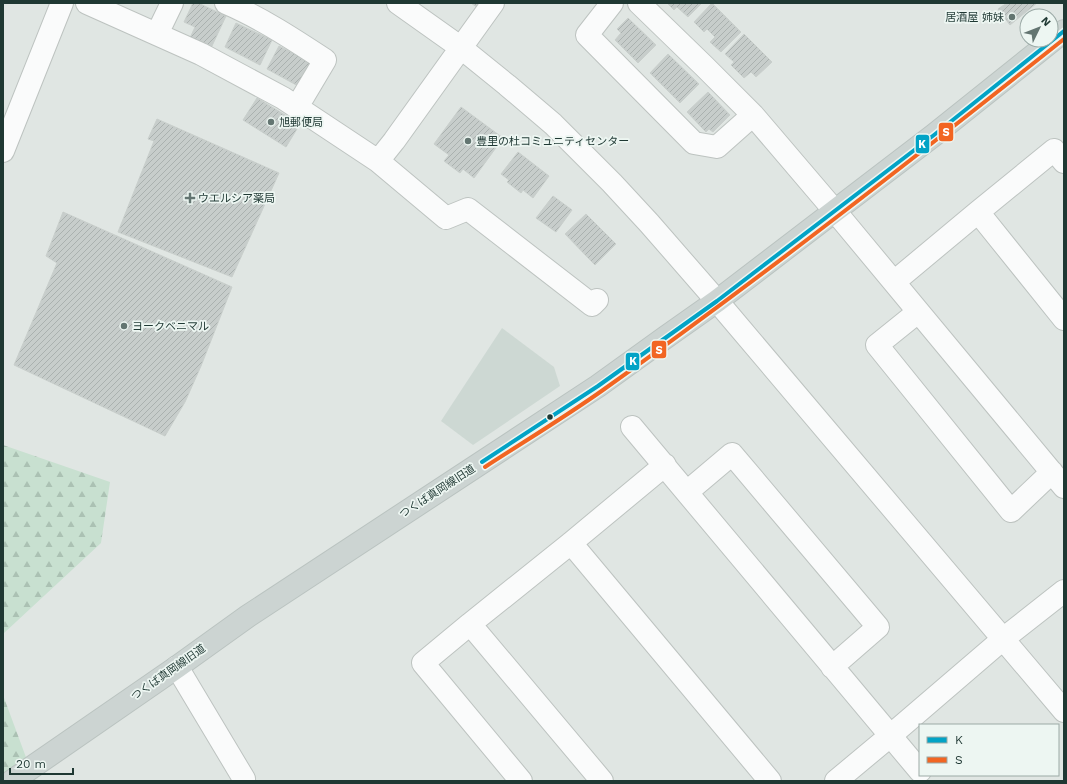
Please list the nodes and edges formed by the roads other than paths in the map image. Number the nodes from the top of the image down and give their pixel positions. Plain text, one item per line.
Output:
1 (62, 3) edge
2 (86, 3) edge
3 (172, 3) edge
4 (226, 3) edge
5 (398, 3) edge
6 (493, 3) edge
7 (612, 3) edge
8 (639, 3) edge
9 (1064, 31) edge
10 (158, 34) junction
11 (460, 47) junction
12 (298, 108) junction
13 (753, 115) junction
14 (3, 151) edge
15 (378, 161) junction
16 (1064, 162) edge
17 (834, 210) junction
18 (978, 212) junction
19 (894, 282) junction
20 (597, 300) dead end
21 (717, 301) junction
22 (918, 312) junction
23 (1064, 319) edge
24 (632, 426) dead end
25 (665, 465) junction
26 (1058, 480) edge
27 (687, 492) junction
28 (571, 543) junction
29 (1064, 591) edge
30 (470, 624) junction
31 (1003, 639) junction
32 (177, 667) junction
33 (832, 667) junction
34 (1064, 711) edge
35 (890, 736) junction
36 (919, 770) edge
37 (12, 781) edge
38 (243, 781) edge
39 (521, 781) edge
40 (602, 781) edge
41 (770, 781) edge
42 (836, 781) edge

1 - 14 street
2 - 10 street
3 - 10 street
4 - 12 street
5 - 11 street
6 - 11 street
7 - 13 street
8 - 13 street
9 - 17 main road, つくば真岡線旧道
10 - 12 street
11 - 15 street
11 - 21 street
12 - 15 street
13 - 17 street
15 - 20 street
16 - 18 street
17 - 19 street
17 - 21 main road, つくば真岡線旧道
18 - 19 street
18 - 23 street
19 - 22 street
21 - 31 street
21 - 32 main road, つくば真岡線旧道
22 - 26 street
22 - 26 street
24 - 25 street
25 - 27 street
25 - 28 street
27 - 33 street
27 - 33 street
28 - 30 street
28 - 41 street
29 - 31 street
30 - 39 street
30 - 40 street
31 - 34 street
31 - 35 street
32 - 37 main road, つくば真岡線旧道
32 - 38 street
33 - 35 street
35 - 36 street
35 - 42 street

